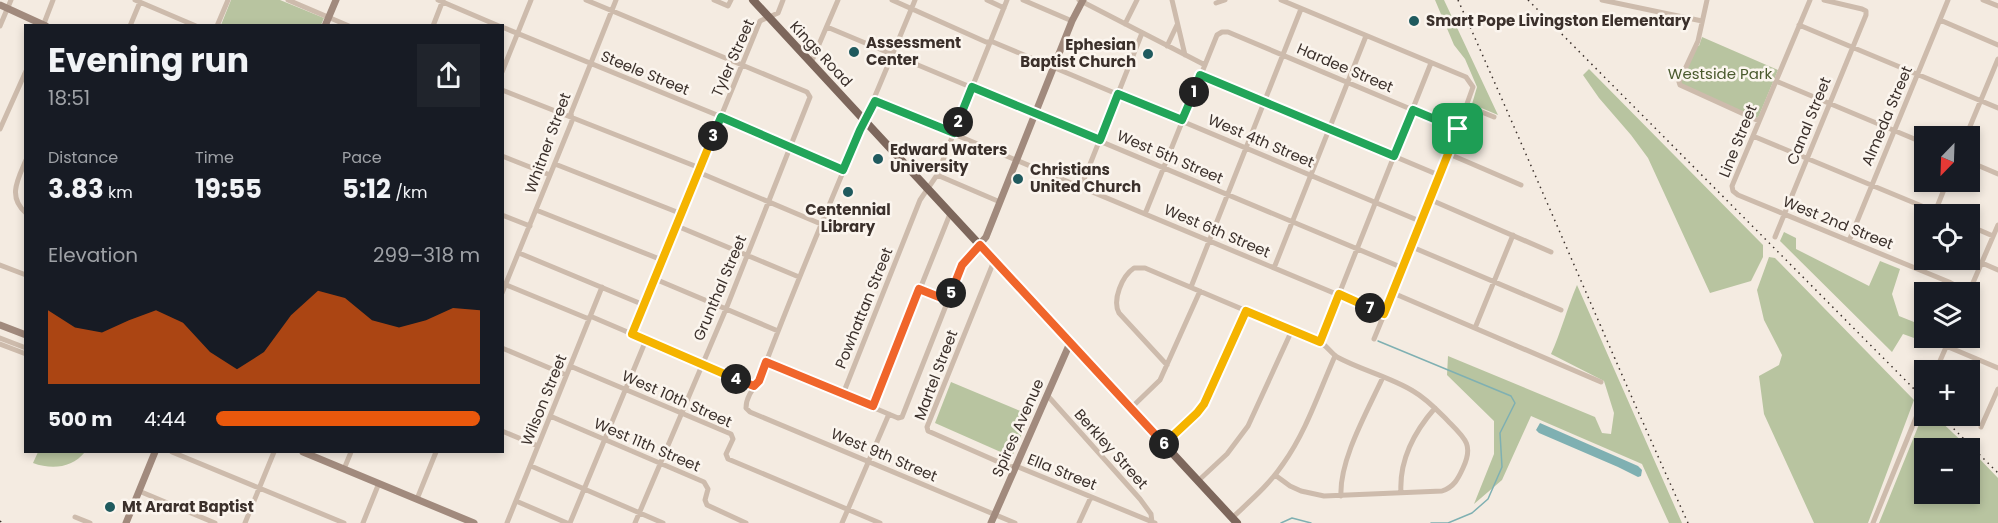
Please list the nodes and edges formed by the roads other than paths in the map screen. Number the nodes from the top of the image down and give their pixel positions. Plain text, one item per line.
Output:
1 (11, 0) edge
2 (53, 0) edge
3 (228, 0) edge
4 (288, 0) edge
5 (336, 0) edge
6 (531, 0) edge
7 (586, 0) edge
8 (616, 0) edge
9 (714, 0) edge
10 (731, 0) edge
11 (753, 0) edge
12 (783, 0) edge
13 (838, 0) edge
14 (892, 0) edge
15 (915, 0) edge
16 (987, 0) edge
17 (1007, 0) edge
18 (1023, 0) edge
19 (1137, 0) edge
20 (1172, 0) edge
21 (1225, 0) edge
22 (1281, 0) edge
23 (1294, 0) edge
24 (1707, 0) edge
25 (1810, 0) edge
26 (1824, 0) edge
27 (1948, 0) edge
28 (1983, 0) edge
29 (138, 1) edge
30 (441, 1) edge
31 (1081, 1) edge
32 (1606, 1) edge
33 (1216, 3) dead end
34 (0, 5) edge
35 (1998, 6) edge
36 (1004, 8) junction
37 (1299, 8) junction
38 (8, 9) junction
39 (912, 9) junction
40 (612, 11) junction
41 (329, 17) junction
42 (769, 17) junction
43 (1940, 20) junction
44 (1072, 21) junction
45 (1702, 21) junction
46 (1178, 23) junction
47 (42, 24) edge
48 (44, 24) edge
49 (131, 24) edge
50 (191, 24) edge
51 (218, 24) edge
52 (326, 24) edge
53 (345, 24) edge
54 (434, 24) edge
55 (496, 24) edge
56 (1125, 24) junction
57 (1798, 25) junction
58 (0, 26) edge
59 (504, 27) edge
60 (827, 27) junction
61 (518, 33) junction
62 (1142, 33) junction
63 (1366, 36) junction
64 (990, 42) junction
65 (1998, 45) edge
66 (1167, 46) junction
67 (1853, 48) junction
68 (894, 54) junction
69 (1185, 55) junction
70 (1283, 55) junction
71 (1998, 59) edge
72 (811, 63) junction
73 (1431, 63) junction
74 (591, 64) junction
75 (742, 65) junction
76 (1205, 65) junction
77 (504, 67) edge
78 (1054, 67) junction
79 (1200, 75) junction
80 (1917, 75) junction
81 (1776, 81) junction
82 (1348, 82) junction
83 (23, 85) edge
84 (972, 87) junction
85 (504, 91) edge
86 (1118, 94) junction
87 (875, 101) junction
88 (1981, 101) junction
89 (1265, 102) junction
90 (1830, 104) junction
91 (1467, 106) junction
92 (1998, 108) edge
93 (1413, 110) junction
94 (1035, 113) junction
95 (572, 117) junction
96 (721, 117) junction
97 (1494, 117) dead end
98 (1182, 120) junction
99 (865, 121) junction
100 (1759, 121) junction
101 (1970, 126) edge
102 (0, 129) edge
103 (1329, 129) junction
104 (1458, 129) junction
105 (1894, 130) junction
106 (954, 133) junction
107 (1753, 136) junction
108 (1914, 139) edge
109 (1100, 140) junction
110 (790, 148) junction
111 (1247, 148) junction
112 (1449, 154) junction
113 (1394, 156) junction
114 (504, 157) edge
115 (1807, 159) junction
116 (1017, 160) junction
117 (555, 164) junction
118 (24, 165) edge
119 (1980, 166) edge
120 (1164, 167) junction
121 (699, 170) junction
122 (843, 170) junction
123 (1998, 174) edge
124 (550, 175) junction
125 (937, 175) junction
126 (1311, 175) junction
127 (1441, 176) junction
128 (1521, 185) dead end
129 (1871, 185) junction
130 (1081, 187) junction
131 (927, 189) junction
132 (1733, 191) joint
133 (1228, 194) junction
134 (1431, 200) junction
135 (769, 201) junction
136 (1000, 202) junction
137 (1375, 202) junction
138 (1916, 204) edge
139 (537, 210) junction
140 (24, 211) edge
141 (682, 214) junction
142 (950, 214) junction
143 (1145, 214) junction
144 (1784, 214) junction
145 (504, 215) edge
146 (1293, 221) junction
147 (1422, 222) junction
148 (822, 224) junction
149 (1998, 225) edge
150 (530, 226) junction
151 (677, 226) junction
152 (1980, 230) edge
153 (1513, 235) junction
154 (1993, 236) junction
155 (1775, 237) dead end
156 (1210, 241) junction
157 (1849, 241) junction
158 (980, 245) junction
159 (1412, 247) junction
160 (1357, 248) junction
161 (1551, 252) dead end
162 (519, 253) junction
163 (747, 255) junction
164 (662, 260) junction
165 (993, 261) junction
166 (1982, 263) junction
167 (0, 265) edge
168 (1274, 267) junction
169 (1403, 268) junction
170 (1998, 270) edge
171 (24, 274) edge
172 (799, 277) junction
173 (655, 279) junction
174 (1495, 282) junction
175 (1949, 282) edge
176 (1973, 282) edge
177 (504, 284) edge
178 (602, 287) junction
179 (1191, 287) junction
180 (919, 289) junction
181 (1200, 291) junction
182 (1393, 293) junction
183 (1339, 294) junction
184 (948, 299) junction
185 (645, 305) junction
186 (726, 309) junction
187 (1561, 310) dead end
188 (1246, 311) junction
189 (1384, 314) junction
190 (590, 318) junction
191 (0, 325) edge
192 (1475, 328) junction
193 (1292, 330) junction
194 (778, 331) junction
195 (24, 334) edge
196 (632, 334) junction
197 (0, 338) edge
198 (1374, 339) dead end
199 (646, 340) junction
200 (1320, 342) junction
201 (1070, 343) junction
202 (0, 344) edge
203 (24, 347) edge
204 (1951, 348) edge
205 (504, 349) edge
206 (24, 353) edge
207 (1335, 356) junction
208 (766, 362) junction
209 (701, 364) junction
210 (1167, 365) junction
211 (570, 366) junction
212 (1998, 368) edge
213 (566, 375) junction
214 (1383, 377) junction
215 (1601, 382) dead end
216 (754, 386) junction
217 (1998, 389) edge
218 (626, 390) junction
219 (843, 394) junction
220 (1047, 395) junction
221 (873, 406) junction
222 (1131, 408) junction
223 (1435, 408) junction
224 (681, 413) junction
225 (890, 414) junction
226 (550, 416) junction
227 (1914, 423) edge
228 (1981, 427) dead end
229 (928, 431) joint
230 (504, 432) edge
231 (605, 440) junction
232 (1164, 445) junction
233 (538, 446) junction
234 (155, 453) edge
235 (174, 453) edge
236 (274, 453) edge
237 (305, 453) edge
238 (351, 453) edge
239 (436, 453) edge
240 (869, 462) junction
241 (660, 464) junction
242 (531, 466) junction
243 (1016, 466) junction
244 (344, 469) junction
245 (1275, 475) junction
246 (1198, 481) junction
247 (379, 483) junction
248 (259, 488) junction
249 (584, 489) junction
250 (139, 492) junction
251 (1401, 494) junction
252 (1341, 496) junction
253 (1091, 497) junction
254 (417, 499) junction
255 (516, 501) junction
256 (848, 510) junction
257 (639, 513) junction
258 (995, 515) junction
259 (75, 517) dead end
260 (1235, 520) edge
261 (90, 523) edge
262 (126, 523) edge
263 (215, 523) edge
264 (245, 523) edge
265 (344, 523) edge
266 (363, 523) edge
267 (474, 523) edge
268 (507, 523) edge
269 (568, 523) edge
270 (635, 523) edge
271 (663, 523) edge
272 (746, 523) edge
273 (842, 523) edge
274 (880, 523) edge
275 (992, 523) edge
276 (1015, 523) edge
277 (1080, 523) edge
278 (1154, 523) edge
279 (1873, 523) edge

1 - 38 street
2 - 48 street
3 - 51 street
4 - 41 street
5 - 41 street
6 - 61 street
7 - 40 street
8 - 40 street, Whitner Street
9 - 10 street
11 - 42 main road, Kings Road
12 - 42 street, Tyler Street
13 - 60 street
14 - 39 street, West 4th Street
15 - 39 street
16 - 36 street
17 - 36 street, Powhattan Street
18 - 44 street
19 - 56 street
20 - 46 street
21 - 33 street
22 - 37 street
23 - 37 street
24 - 45 street
25 - 57 street, Line Street
26 - 67 street, Canal Street
27 - 43 street, Almeda Street
28 - 35 street
29 - 49 street
29 - 50 street
30 - 54 street
30 - 55 street, Steele Street
31 - 44 street
31 - 56 street
32 - 45 street
34 - 38 street
36 - 64 street, Powhattan Street
37 - 63 street
37 - 70 street
38 - 47 street
38 - 58 street
39 - 64 street, West 4th Street
39 - 68 street
40 - 74 street, Whitner Street
40 - 75 street
41 - 52 street
41 - 53 street
42 - 72 main road, Kings Road
42 - 75 street, Tyler Street
43 - 65 street
43 - 80 street, Almeda Street
44 - 78 street
45 - 100 street
46 - 66 street
46 - 69 street
56 - 62 street
57 - 67 street
57 - 81 street, Line Street
59 - 61 street, Steele Street
60 - 68 street, West 5th Street
60 - 72 street
61 - 74 street, Steele Street
61 - 77 street
62 - 66 street
62 - 86 street
63 - 73 street
63 - 82 street
64 - 78 street, West 4th Street
64 - 84 street, Powhattan Street
66 - 69 street
67 - 80 street
67 - 90 street, Canal Street
68 - 84 street, West 5th Street
68 - 87 street
69 - 76 street
70 - 76 street, Hardee Street
70 - 82 street, Hardee Street
70 - 89 street
71 - 88 street
72 - 99 main road, Kings Road
73 - 91 street
73 - 93 street
74 - 95 street, Whitner Street
74 - 96 street, Steele Street
75 - 96 street, Tyler Street
75 - 110 street, Grunthal Street
76 - 79 street
78 - 86 street, West 4th Street
78 - 94 street
79 - 89 street
79 - 98 street
80 - 88 street
80 - 105 street, Almeda Street
81 - 90 street
81 - 100 street, Line Street
82 - 93 street, Hardee Street
82 - 103 street
83 - 102 street
84 - 94 street, West 5th Street
84 - 106 street, Powhattan Street
85 - 95 street
86 - 98 street, West 4th Street
86 - 109 street
87 - 99 street
87 - 106 street, West 6th Street
88 - 92 street
88 - 101 street
89 - 103 street
89 - 111 street
90 - 105 street
90 - 115 street, Canal Street
91 - 97 street
91 - 104 street
93 - 104 street, Hardee Street
93 - 113 street
94 - 109 street, West 5th Street
94 - 116 street
95 - 117 street, Whitner Street
95 - 121 street
96 - 110 street, Steele Street
96 - 121 street, Tyler Street
98 - 111 street, West 4th Street
98 - 120 street
99 - 122 street
99 - 131 main road, Kings Road
100 - 107 street, Line Street
103 - 113 street
103 - 126 street
104 - 112 street
105 - 108 street
105 - 129 street, Almeda Street
106 - 116 street, West 6th Street
106 - 125 street, Powhattan Street
107 - 115 street
107 - 132 street, Line Street
109 - 120 street, West 5th Street
109 - 130 street
110 - 122 street, Steele Street
110 - 135 street, Grunthal Street
111 - 126 street, West 4th Street
111 - 133 street
112 - 127 street
112 - 128 street
113 - 127 street
113 - 137 street
114 - 124 street
115 - 129 street
115 - 144 street, Canal Street
116 - 130 street, West 6th Street
116 - 136 street
117 - 124 street, Whitner Street
117 - 141 street
118 - 140 street
119 - 123 street
120 - 133 street, West 5th Street
120 - 143 street
121 - 135 street
121 - 141 street, Tyler Street
122 - 148 street
124 - 139 street, Whitner Street
125 - 131 street, Powhattan Street
125 - 136 street
126 - 137 street, West 4th Street
126 - 146 street
127 - 134 street
129 - 138 street
129 - 157 street, Almeda Street
130 - 143 street, West 6th Street
131 - 142 main road, Kings Road
131 - 219 street, Powhattan Street
132 - 144 street, West 2nd Street
133 - 146 street, West 5th Street
133 - 156 street
134 - 147 street
134 - 153 street
135 - 148 street
135 - 163 street, Grunthal Street
136 - 158 street
137 - 147 street, West 4th Street
137 - 160 street
139 - 150 street, Whitner Street
139 - 164 street
141 - 151 street, Tyler Street
142 - 158 main road, Kings Road
142 - 180 street
143 - 156 street, West 6th Street
144 - 155 street, Canal Street
144 - 157 street, West 2nd Street
145 - 150 street
146 - 160 street, West 5th Street
146 - 168 street
147 - 159 street
148 - 172 street
149 - 154 street
150 - 162 street, Whitner Street
151 - 163 street
151 - 164 street, Tyler Street
152 - 154 street
153 - 161 street
153 - 174 street
154 - 166 street
156 - 168 street, West 6th Street
156 - 179 street
157 - 175 street, West 2nd Street
158 - 165 main road, Kings Road
158 - 184 street
159 - 169 street
159 - 174 street
160 - 169 street, West 5th Street
160 - 183 street
162 - 177 street, Whitner Street
162 - 178 street
163 - 172 street
163 - 186 street, Grunthal Street
164 - 173 street, Tyler Street
165 - 201 main road, Kings Road
165 - 229 street, Martel Street
166 - 170 street
166 - 176 street
167 - 171 street
168 - 183 street, West 6th Street
169 - 182 street
172 - 194 street
173 - 185 street, Tyler Street
173 - 186 street
174 - 187 street
174 - 192 street
177 - 190 street
178 - 185 street
178 - 190 street, Wilson Street
179 - 181 street
179 - 210 street
180 - 184 street
180 - 221 street
181 - 188 street
181 - 210 street
182 - 189 street
182 - 192 street
183 - 189 street, West 6th Street
183 - 200 street
184 - 225 street
185 - 196 street, Tyler Street
186 - 194 street
186 - 209 street, Grunthal Street
188 - 193 street
188 - 232 street
189 - 198 street
190 - 196 street
190 - 211 street, Wilson Street
191 - 195 street
192 - 215 street
193 - 200 street
193 - 246 street
194 - 208 street
196 - 199 street
197 - 203 street
199 - 209 street
199 - 218 street
200 - 207 street
201 - 220 street, Spires Avenue
201 - 222 main road, Kings Road
202 - 206 street
204 - 212 street
205 - 213 street
207 - 214 street
207 - 245 street
208 - 216 street
208 - 219 street
209 - 216 street
209 - 224 street, Grunthal Street
210 - 222 street
211 - 213 street, Wilson Street
211 - 218 street, West 10th Street
213 - 226 street, Wilson Street
214 - 223 street
214 - 252 street
216 - 240 street, West 9th Street
217 - 228 street
218 - 224 street, West 10th Street
218 - 231 street
219 - 221 street
220 - 243 street, Spires Avenue
220 - 278 street, Berkley Street
221 - 225 street
222 - 232 main road, Kings Road
223 - 251 street
223 - 251 street
224 - 241 street, Grunthal Street
224 - 256 street, West 10th Street
225 - 240 street
226 - 231 street, West 11th Street
226 - 233 street, Wilson Street
227 - 279 street
229 - 243 street, Ella Street
230 - 233 street
231 - 241 street, West 11th Street
231 - 249 street
232 - 246 main road, Kings Road
233 - 242 street, Wilson Street
234 - 250 street
235 - 248 street
236 - 248 street
237 - 244 street
238 - 244 street
239 - 254 street
240 - 256 street
240 - 258 street, West 9th Street
241 - 257 street, Grunthal Street
241 - 272 street, West 11th Street
242 - 249 street
242 - 255 street, Wilson Street
243 - 253 street, Ella Street
243 - 258 street, Spires Avenue
244 - 247 street
245 - 252 street
245 - 260 street
246 - 260 main road, Kings Road
247 - 254 street
247 - 266 street
248 - 264 street
248 - 265 street
249 - 257 street
249 - 269 street
250 - 262 street
250 - 263 street
251 - 252 street
253 - 277 street
253 - 278 street, Ella Street
254 - 267 street
255 - 268 street, Wilson Street
255 - 269 street
256 - 273 street
256 - 274 street, West 10th Street
257 - 270 street, Grunthal Street
257 - 271 street
258 - 275 street, Spires Avenue
258 - 276 street, West 9th Street
259 - 261 street

